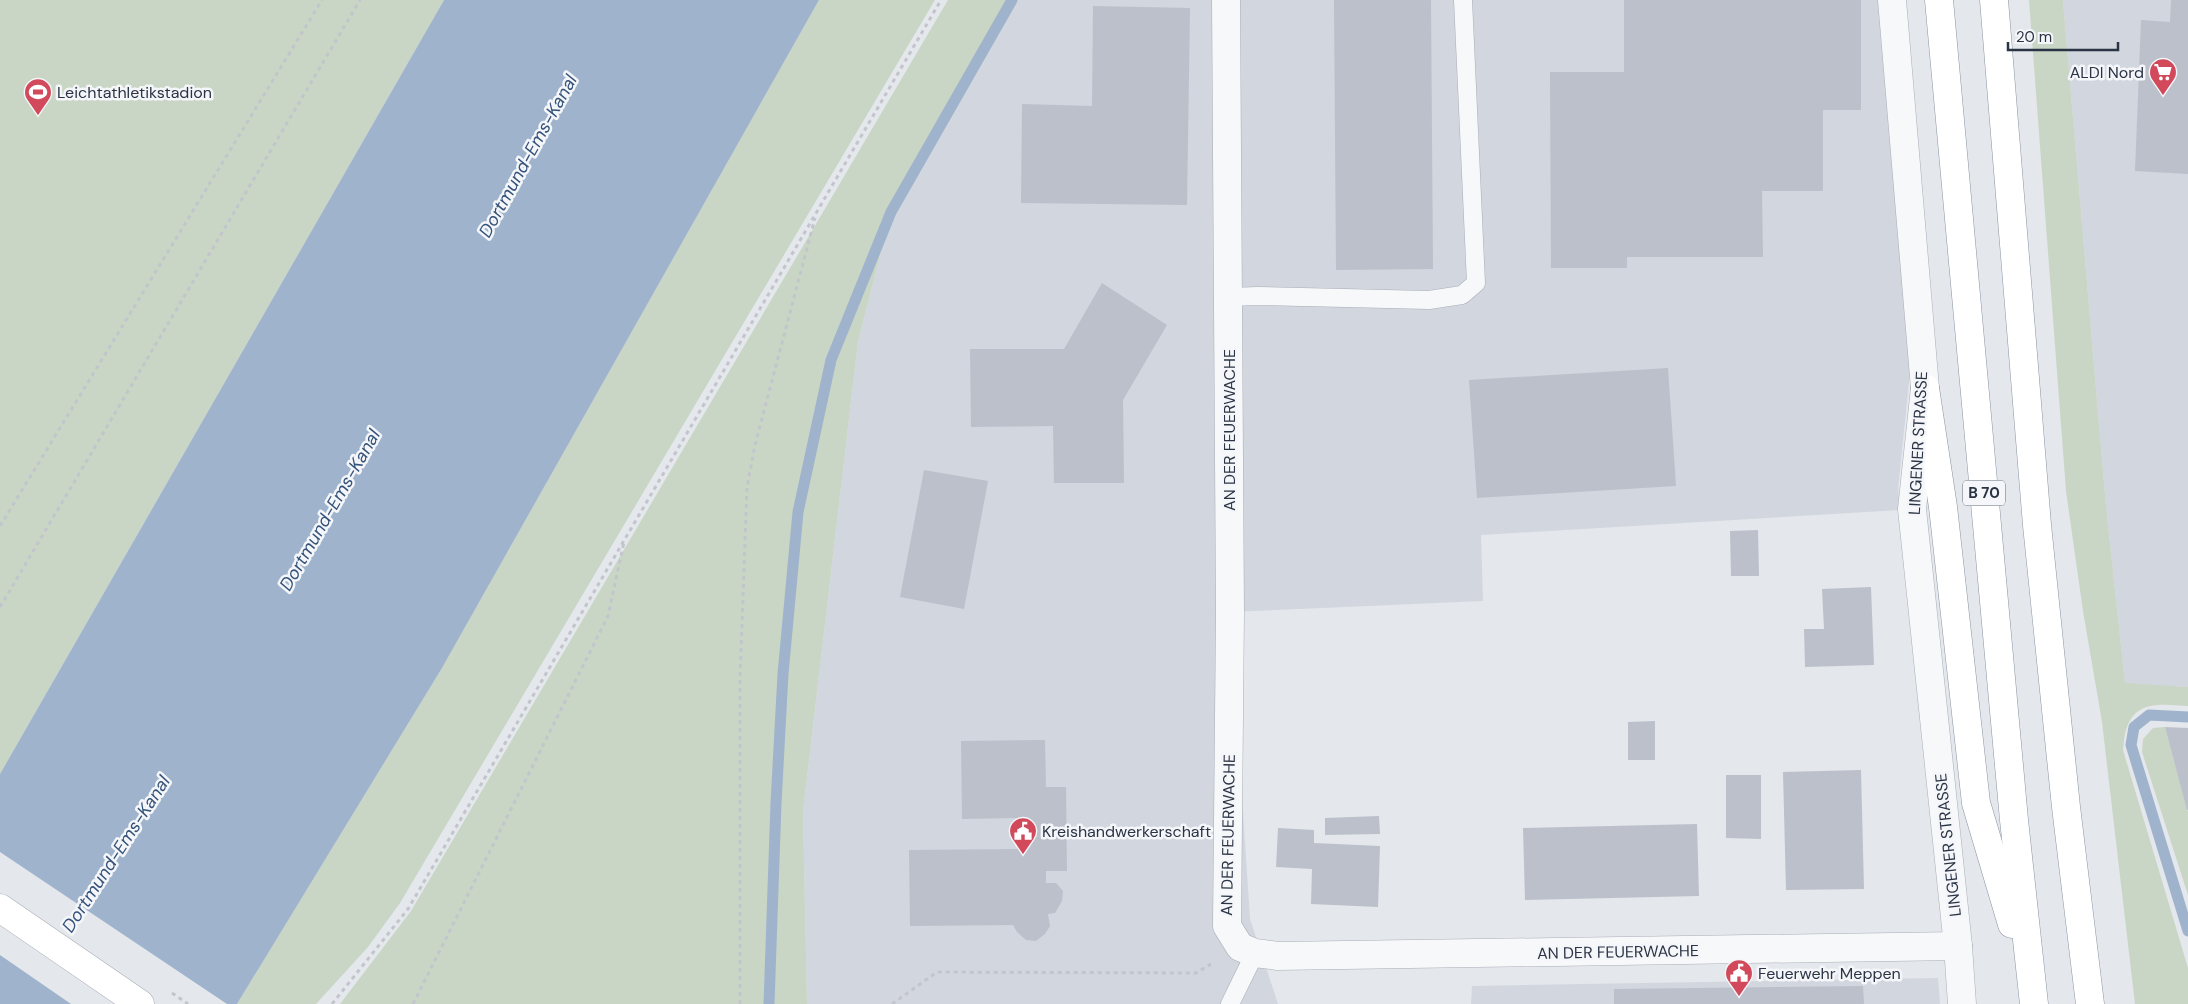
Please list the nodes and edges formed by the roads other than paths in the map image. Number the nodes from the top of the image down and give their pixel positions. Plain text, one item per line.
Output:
1 (1226, 0) edge
2 (1463, 0) edge
3 (1892, 0) edge
4 (1939, 0) edge
5 (1994, 0) edge
6 (1228, 297) junction
7 (1925, 388) junction
8 (0, 908) edge
9 (1958, 946) junction
10 (1248, 950) junction
11 (2032, 995) edge
12 (140, 1004) edge
13 (1230, 1004) edge
14 (1962, 1004) edge
15 (2090, 1004) edge

1 - 6 street, AN DER FEUERWACHE
2 - 6 lane
3 - 7 street, LINGENER STRASSE
4 - 11 main road, B 70
5 - 15 main road
6 - 10 street, AN DER FEUERWACHE
7 - 9 street, LINGENER STRASSE
7 - 11 main road
8 - 12 main road
9 - 10 street, AN DER FEUERWACHE
9 - 14 street, LINGENER STRASSE
10 - 13 lane

